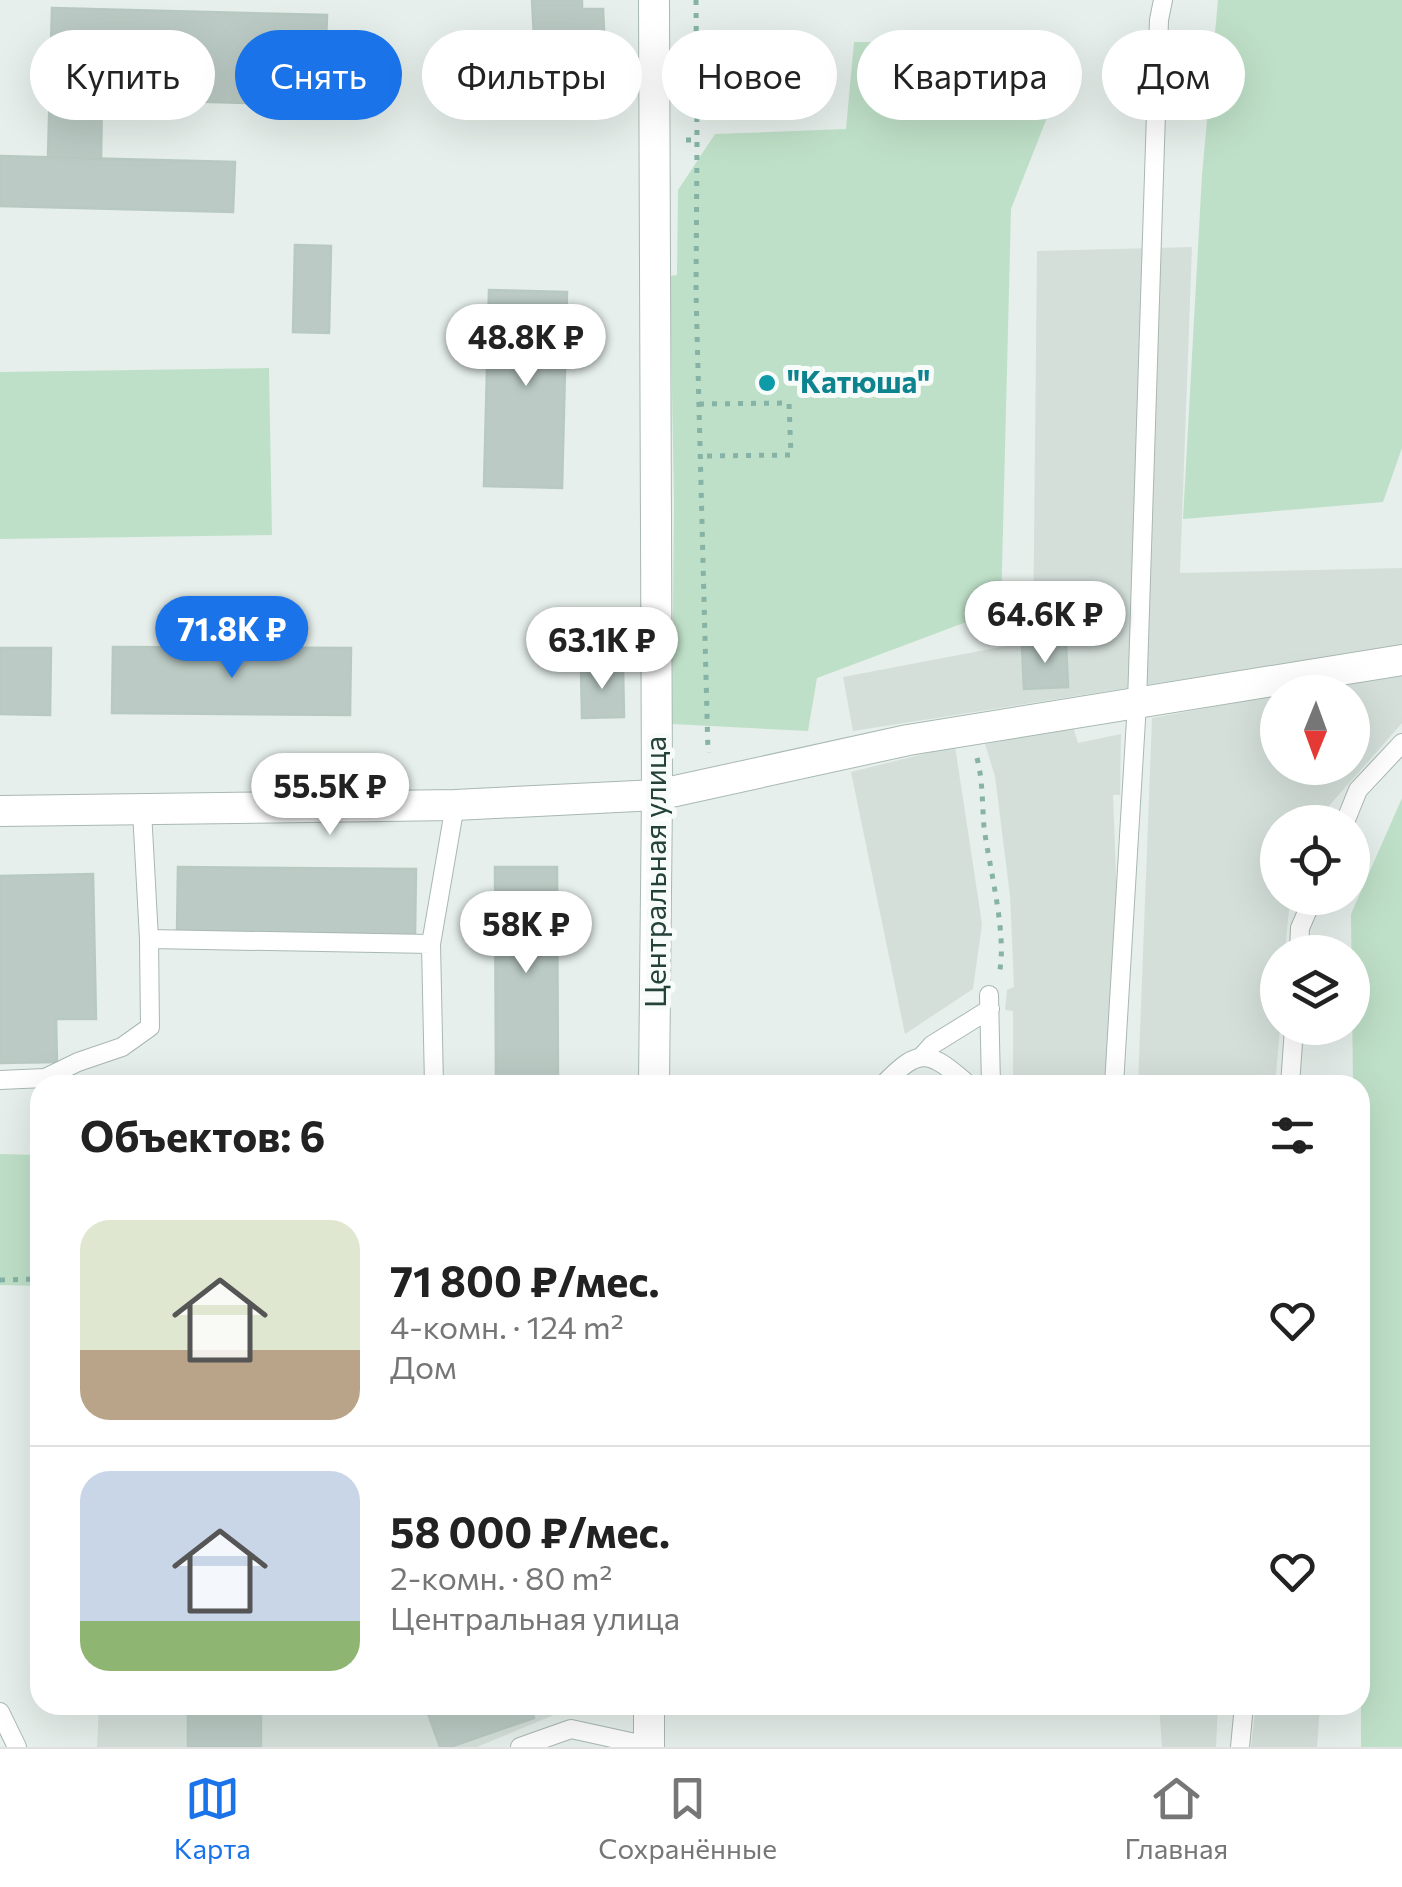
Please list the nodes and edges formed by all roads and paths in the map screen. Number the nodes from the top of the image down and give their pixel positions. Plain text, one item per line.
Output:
1 (654, 0) edge
2 (696, 0) edge
3 (1163, 0) edge
4 (653, 140) junction
5 (696, 140) junction
6 (699, 404) junction
7 (700, 456) junction
8 (1402, 660) edge
9 (1137, 703) junction
10 (968, 730) junction
11 (1402, 742) edge
12 (708, 769) dead end
13 (657, 795) junction
14 (455, 805) junction
15 (1351, 805) edge
16 (0, 811) edge
17 (142, 811) junction
18 (149, 940) junction
19 (432, 944) junction
20 (989, 1002) junction
21 (1293, 1045) edge
22 (922, 1056) junction
23 (51, 1075) edge
24 (434, 1075) edge
25 (654, 1075) edge
26 (893, 1075) edge
27 (957, 1075) edge
28 (991, 1075) edge
29 (1115, 1075) edge
30 (1291, 1075) edge
31 (30, 1079) edge
32 (0, 1080) edge
33 (30, 1279) edge
34 (0, 1280) edge
35 (0, 1712) edge
36 (649, 1715) edge
37 (1243, 1715) edge
38 (648, 1746) edge
39 (17, 1747) edge
40 (520, 1747) edge
41 (1240, 1747) edge

1 - 4 street, Центральная улица
2 - 5 path
3 - 9 lane
4 - 5 path
4 - 13 street, Центральная улица
5 - 6 path
6 - 7 path
6 - 7 path
7 - 12 path
8 - 9 street
9 - 10 street
9 - 29 lane
10 - 13 street
10 - 20 path
11 - 15 lane
13 - 14 street
13 - 25 street, Центральная улица
14 - 17 street
14 - 19 lane
16 - 17 street
17 - 18 lane
18 - 19 lane
18 - 23 lane
19 - 24 lane
20 - 22 lane
20 - 28 lane
21 - 30 lane
22 - 26 lane
22 - 27 lane
31 - 32 lane
33 - 34 path
35 - 39 lane
36 - 38 street
37 - 41 lane
38 - 40 lane

